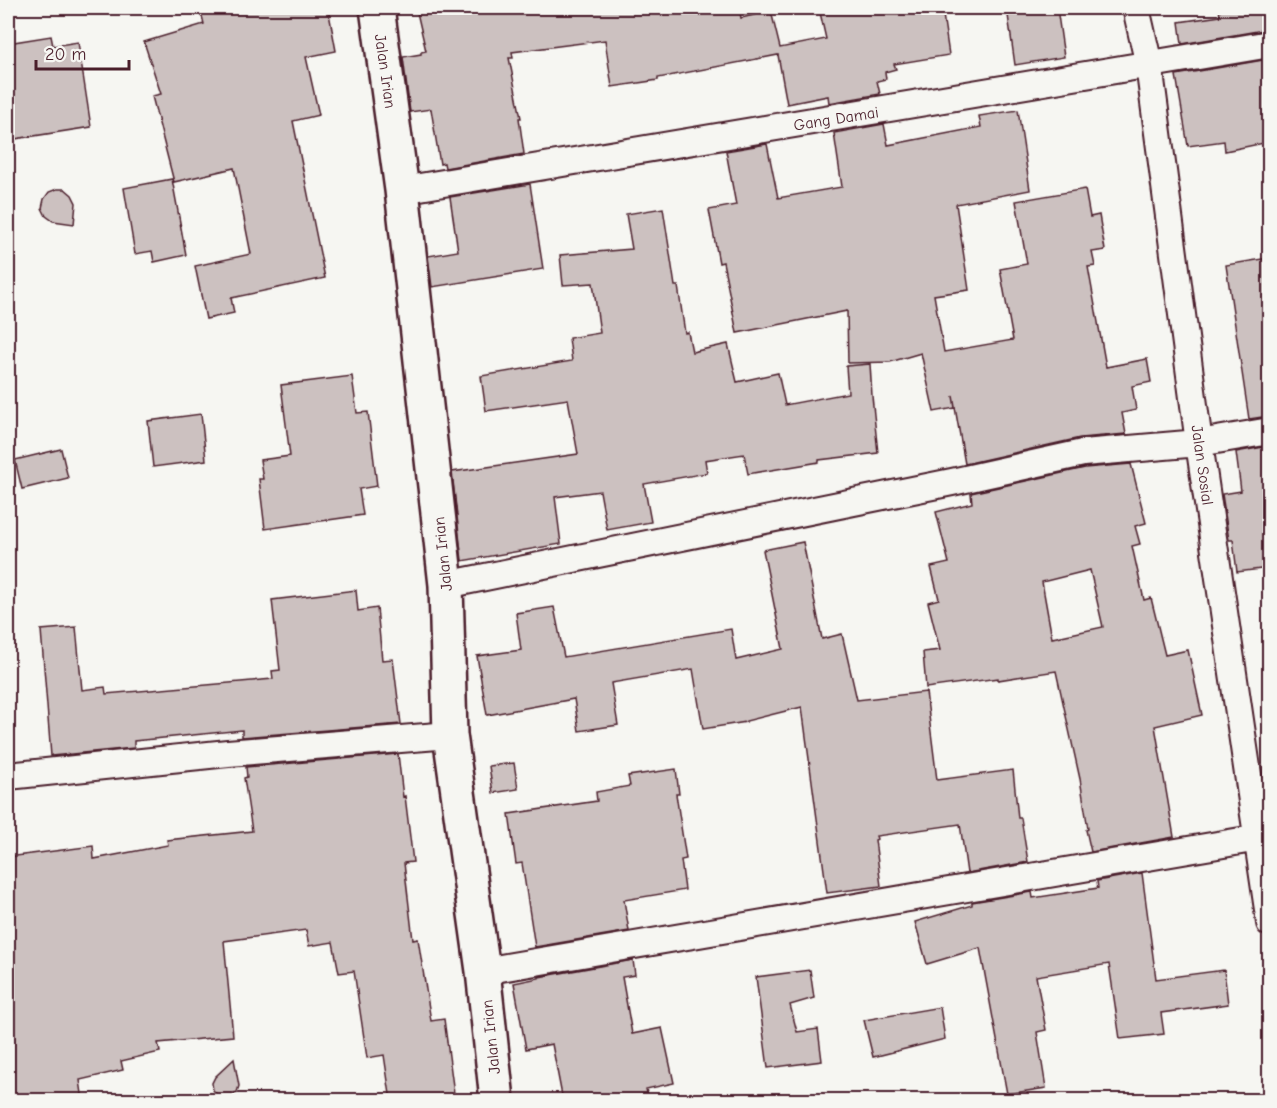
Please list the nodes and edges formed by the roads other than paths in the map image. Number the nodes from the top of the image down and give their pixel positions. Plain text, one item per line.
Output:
1 (377, 8) edge
2 (1136, 8) edge
3 (1269, 44) edge
4 (1149, 65) junction
5 (402, 190) junction
6 (1269, 431) edge
7 (1199, 443) junction
8 (446, 585) junction
9 (450, 735) junction
10 (8, 776) edge
11 (1264, 837) edge
12 (1269, 923) edge
13 (483, 971) junction
14 (497, 1101) edge

1 - 5 main road, Jalan Irian
2 - 4 street, Jalan Sosial
3 - 4 street, Gang Damai
4 - 5 street, Gang Damai
4 - 7 street, Jalan Sosial
5 - 8 main road, Jalan Irian
6 - 7 street
7 - 8 street
7 - 11 street, Jalan Sosial
8 - 9 main road, Jalan Irian
9 - 10 street
9 - 13 main road, Jalan Irian
11 - 12 street, Jalan Sosial
11 - 13 street
13 - 14 main road, Jalan Irian

